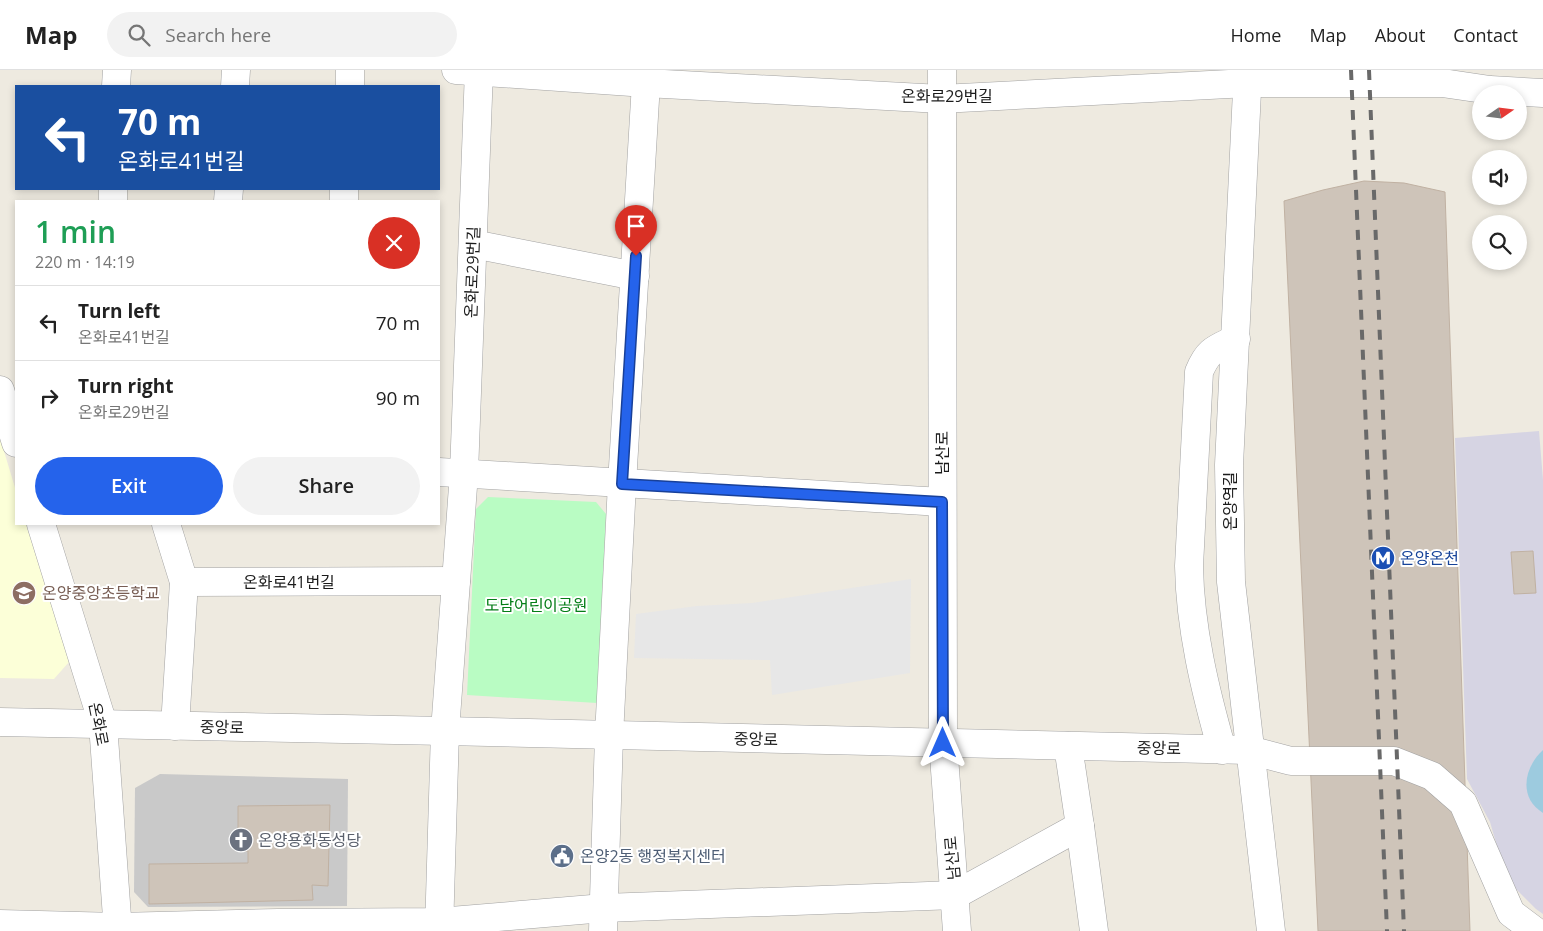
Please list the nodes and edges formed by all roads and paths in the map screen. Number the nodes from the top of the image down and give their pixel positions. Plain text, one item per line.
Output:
1 (117, 70) edge
2 (236, 70) edge
3 (350, 70) edge
4 (471, 70) edge
5 (942, 70) edge
6 (1541, 70) edge
7 (1248, 76) edge
8 (646, 83) junction
9 (116, 85) edge
10 (235, 85) edge
11 (350, 85) edge
12 (1543, 94) edge
13 (941, 99) junction
14 (474, 244) junction
15 (634, 276) junction
16 (1236, 340) junction
17 (0, 390) edge
18 (15, 440) edge
19 (451, 473) edge
20 (622, 484) junction
21 (942, 502) junction
22 (41, 525) edge
23 (166, 525) edge
24 (456, 581) junction
25 (184, 582) junction
26 (0, 722) edge
27 (102, 724) junction
28 (175, 726) junction
29 (445, 731) junction
30 (609, 736) junction
31 (943, 743) junction
32 (1068, 746) junction
33 (1222, 750) junction
34 (1249, 750) junction
35 (1080, 826) junction
36 (955, 895) junction
37 (604, 920) edge
38 (0, 924) edge
39 (439, 926) edge
40 (278, 927) edge
41 (118, 929) edge
42 (957, 931) edge
43 (1094, 931) edge
44 (1271, 931) edge
45 (1535, 931) edge

1 - 9 street
2 - 10 street
3 - 11 street
4 - 8 street, 온화로29번길
4 - 14 street, 온화로29번길
5 - 13 street, 남산로
6 - 12 street
7 - 12 street, 온화로29번길
7 - 13 street, 온화로29번길
7 - 16 street, 온양역길
8 - 13 street, 온화로29번길
8 - 15 street
13 - 21 street, 남산로
14 - 15 street
14 - 19 street, 온화로29번길
15 - 20 street
16 - 33 street
16 - 34 street, 온양역길
17 - 18 street
19 - 20 street
19 - 24 street
20 - 21 street
20 - 30 street
21 - 31 street, 남산로
22 - 27 street, 온화로
23 - 25 street
24 - 25 street, 온화로41번길
24 - 29 street
25 - 28 street
26 - 27 street, 중앙로
27 - 28 street, 중앙로
27 - 41 street, 온화로
28 - 29 street, 중앙로
29 - 30 street, 중앙로
29 - 39 street
30 - 31 street, 중앙로
30 - 37 street
31 - 32 street, 중앙로
31 - 36 street, 남산로
32 - 33 street, 중앙로
32 - 35 street
33 - 34 street, 중앙로
34 - 44 street, 온양역길
34 - 45 street, 중앙로
35 - 36 street
35 - 43 street
36 - 37 street, 남산로
36 - 42 street, 남산로
37 - 39 street, 남산로
38 - 41 street, 남산로
39 - 40 street, 남산로
40 - 41 street, 남산로

